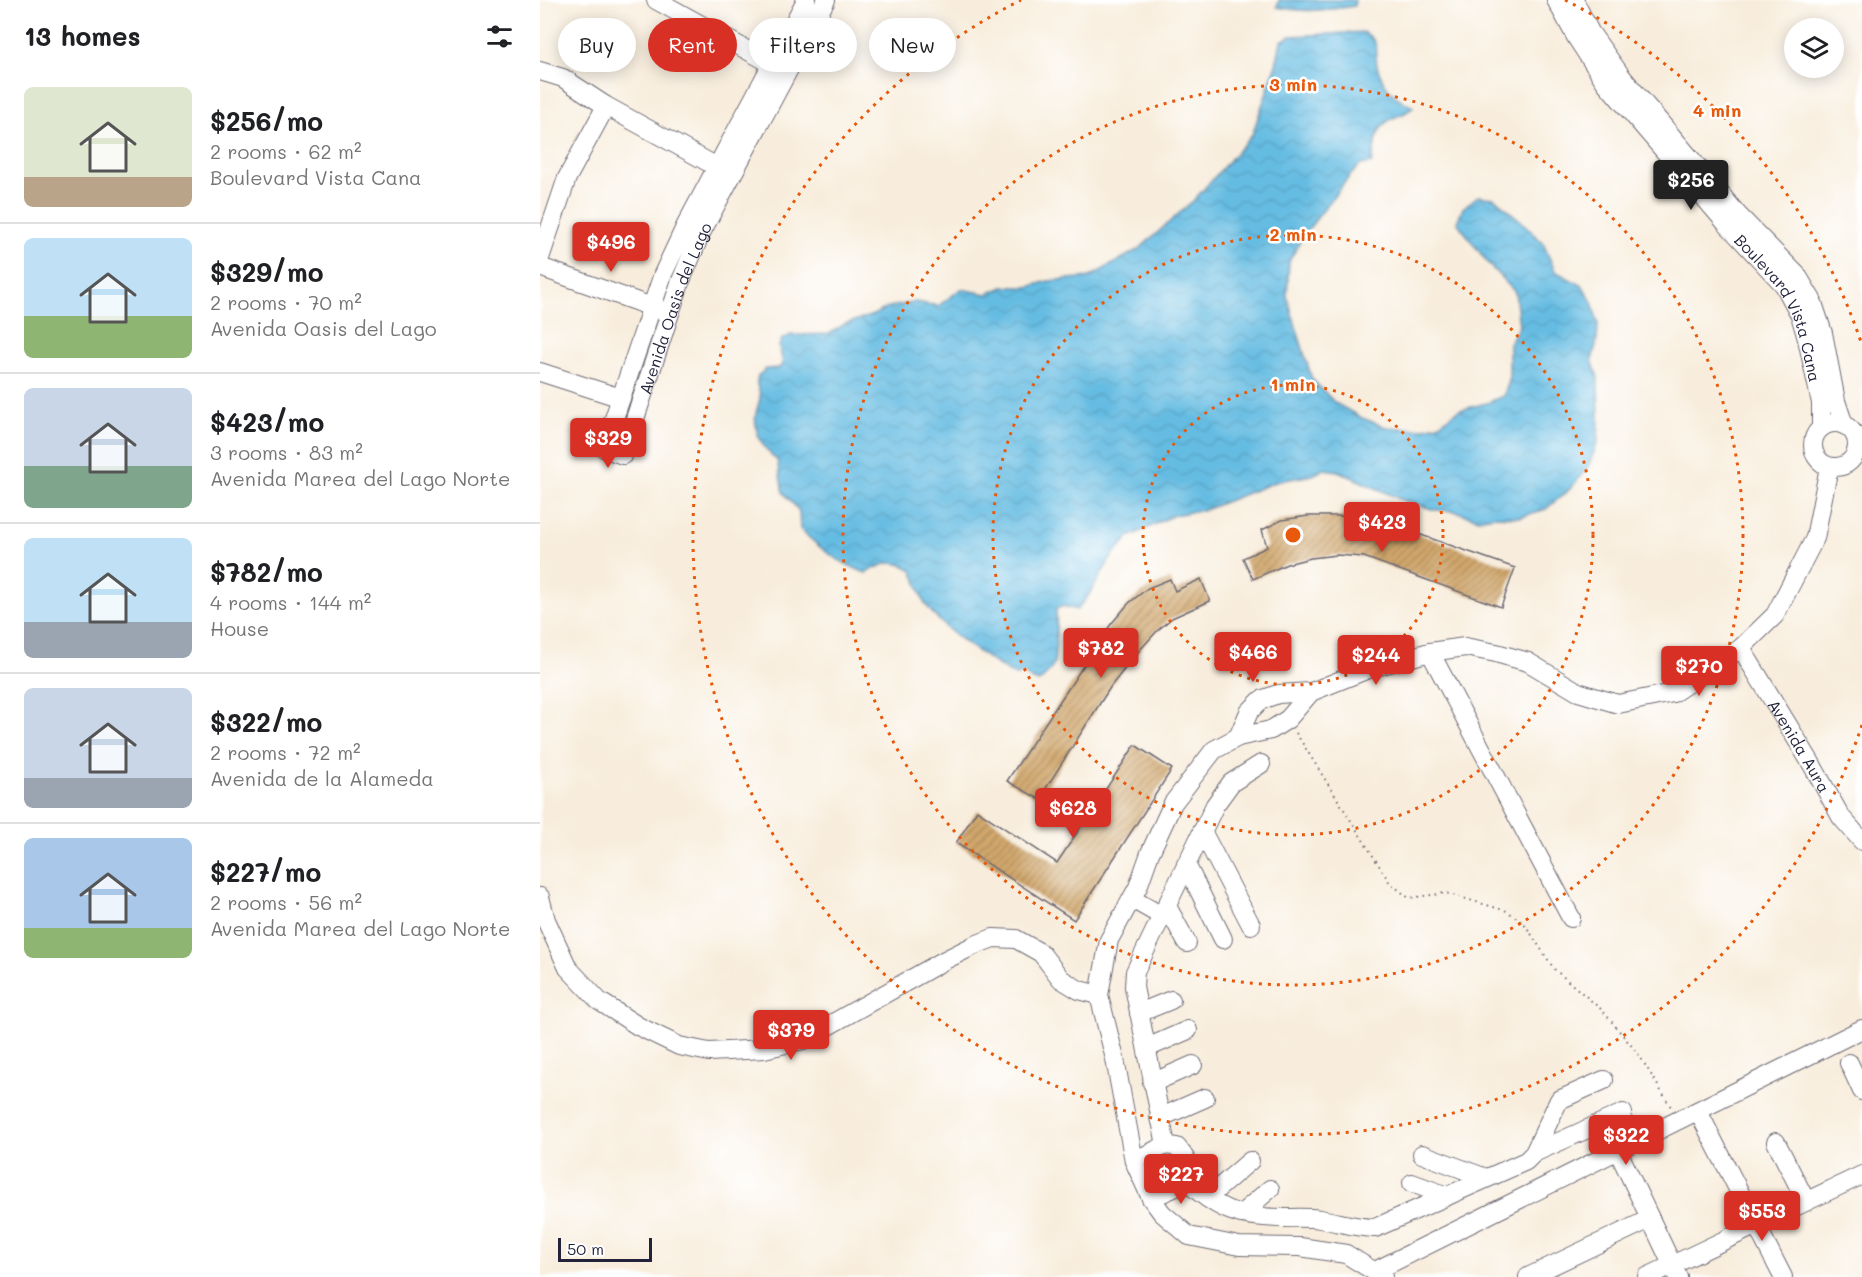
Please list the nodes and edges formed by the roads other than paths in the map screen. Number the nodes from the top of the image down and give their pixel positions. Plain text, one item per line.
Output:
1 (656, 0) edge
2 (1556, 0) edge
3 (1575, 0) edge
4 (749, 51) edge
5 (540, 71) edge
6 (778, 72) edge
7 (606, 106) junction
8 (724, 172) junction
9 (540, 258) edge
10 (540, 267) edge
11 (652, 307) junction
12 (671, 313) junction
13 (540, 372) edge
14 (621, 398) junction
15 (1844, 425) junction
16 (1821, 428) junction
17 (1858, 458) edge
18 (1829, 467) junction
19 (1741, 648) junction
20 (1430, 651) junction
21 (1311, 692) junction
22 (1238, 737) junction
23 (1261, 764) dead end
24 (1202, 831) junction
25 (1862, 841) edge
26 (1186, 864) junction
27 (540, 897) edge
28 (1132, 899) junction
29 (1165, 911) junction
30 (1571, 918) dead end
31 (1251, 925) dead end
32 (1223, 939) dead end
33 (1187, 943) dead end
34 (1099, 995) junction
35 (1171, 1000) dead end
36 (1139, 1013) junction
37 (1862, 1029) edge
38 (1188, 1030) dead end
39 (1147, 1048) junction
40 (1849, 1063) dead end
41 (1193, 1065) dead end
42 (1604, 1080) dead end
43 (1152, 1083) junction
44 (1862, 1090) edge
45 (1204, 1098) dead end
46 (1698, 1111) junction
47 (1623, 1113) dead end
48 (1159, 1118) junction
49 (1776, 1142) dead end
50 (1166, 1145) junction
51 (1617, 1150) junction
52 (1534, 1153) junction
53 (1422, 1154) dead end
54 (1134, 1161) junction
55 (1250, 1161) dead end
56 (1862, 1174) edge
57 (1491, 1176) junction
58 (1187, 1182) junction
59 (1412, 1183) dead end
60 (1270, 1189) dead end
61 (1447, 1196) junction
62 (1151, 1198) junction
63 (1207, 1198) junction
64 (1806, 1201) junction
65 (1509, 1204) junction
66 (1241, 1214) junction
67 (1650, 1219) junction
68 (1755, 1225) junction
69 (1675, 1271) edge
70 (1379, 1274) edge
71 (1528, 1277) edge
72 (1647, 1277) edge
73 (1783, 1277) edge

1 - 4 street
2 - 16 street, Boulevard Vista Cana
3 - 15 street, Boulevard Vista Cana
5 - 7 street
6 - 8 street, Avenida Oasis del Lago
7 - 8 street
7 - 9 street
8 - 11 street, Avenida Oasis del Lago
8 - 12 street, Avenida Oasis del Lago
10 - 11 street
11 - 12 street
11 - 14 street, Avenida Oasis del Lago
12 - 14 street, Avenida Oasis del Lago
13 - 14 street
15 - 16 street
15 - 17 street
16 - 18 street
17 - 18 street
18 - 19 street
19 - 20 street
19 - 25 street, Avenida Aura
20 - 21 street
20 - 30 street
21 - 22 street
21 - 22 street
22 - 28 street
23 - 24 street
24 - 26 street
24 - 31 street
26 - 29 street
26 - 32 street
27 - 34 street
28 - 29 street
28 - 34 street
29 - 33 street
29 - 36 street
34 - 54 street
35 - 36 street
36 - 39 street
37 - 46 street
38 - 39 street
39 - 43 street
40 - 44 street
41 - 43 street
42 - 52 street
43 - 48 street
45 - 48 street
46 - 51 street
46 - 68 street
47 - 52 street
48 - 50 street
49 - 64 street
50 - 54 street
50 - 58 street
51 - 65 street
51 - 67 street
52 - 57 street
53 - 57 street
54 - 62 street
55 - 63 street
56 - 64 street
57 - 61 street
57 - 65 street
58 - 62 street
58 - 63 street
59 - 61 street
60 - 66 street
61 - 66 street
62 - 70 street
63 - 66 street
64 - 68 street
65 - 70 street
67 - 69 street
67 - 71 street
68 - 69 street
68 - 73 street
69 - 72 street

